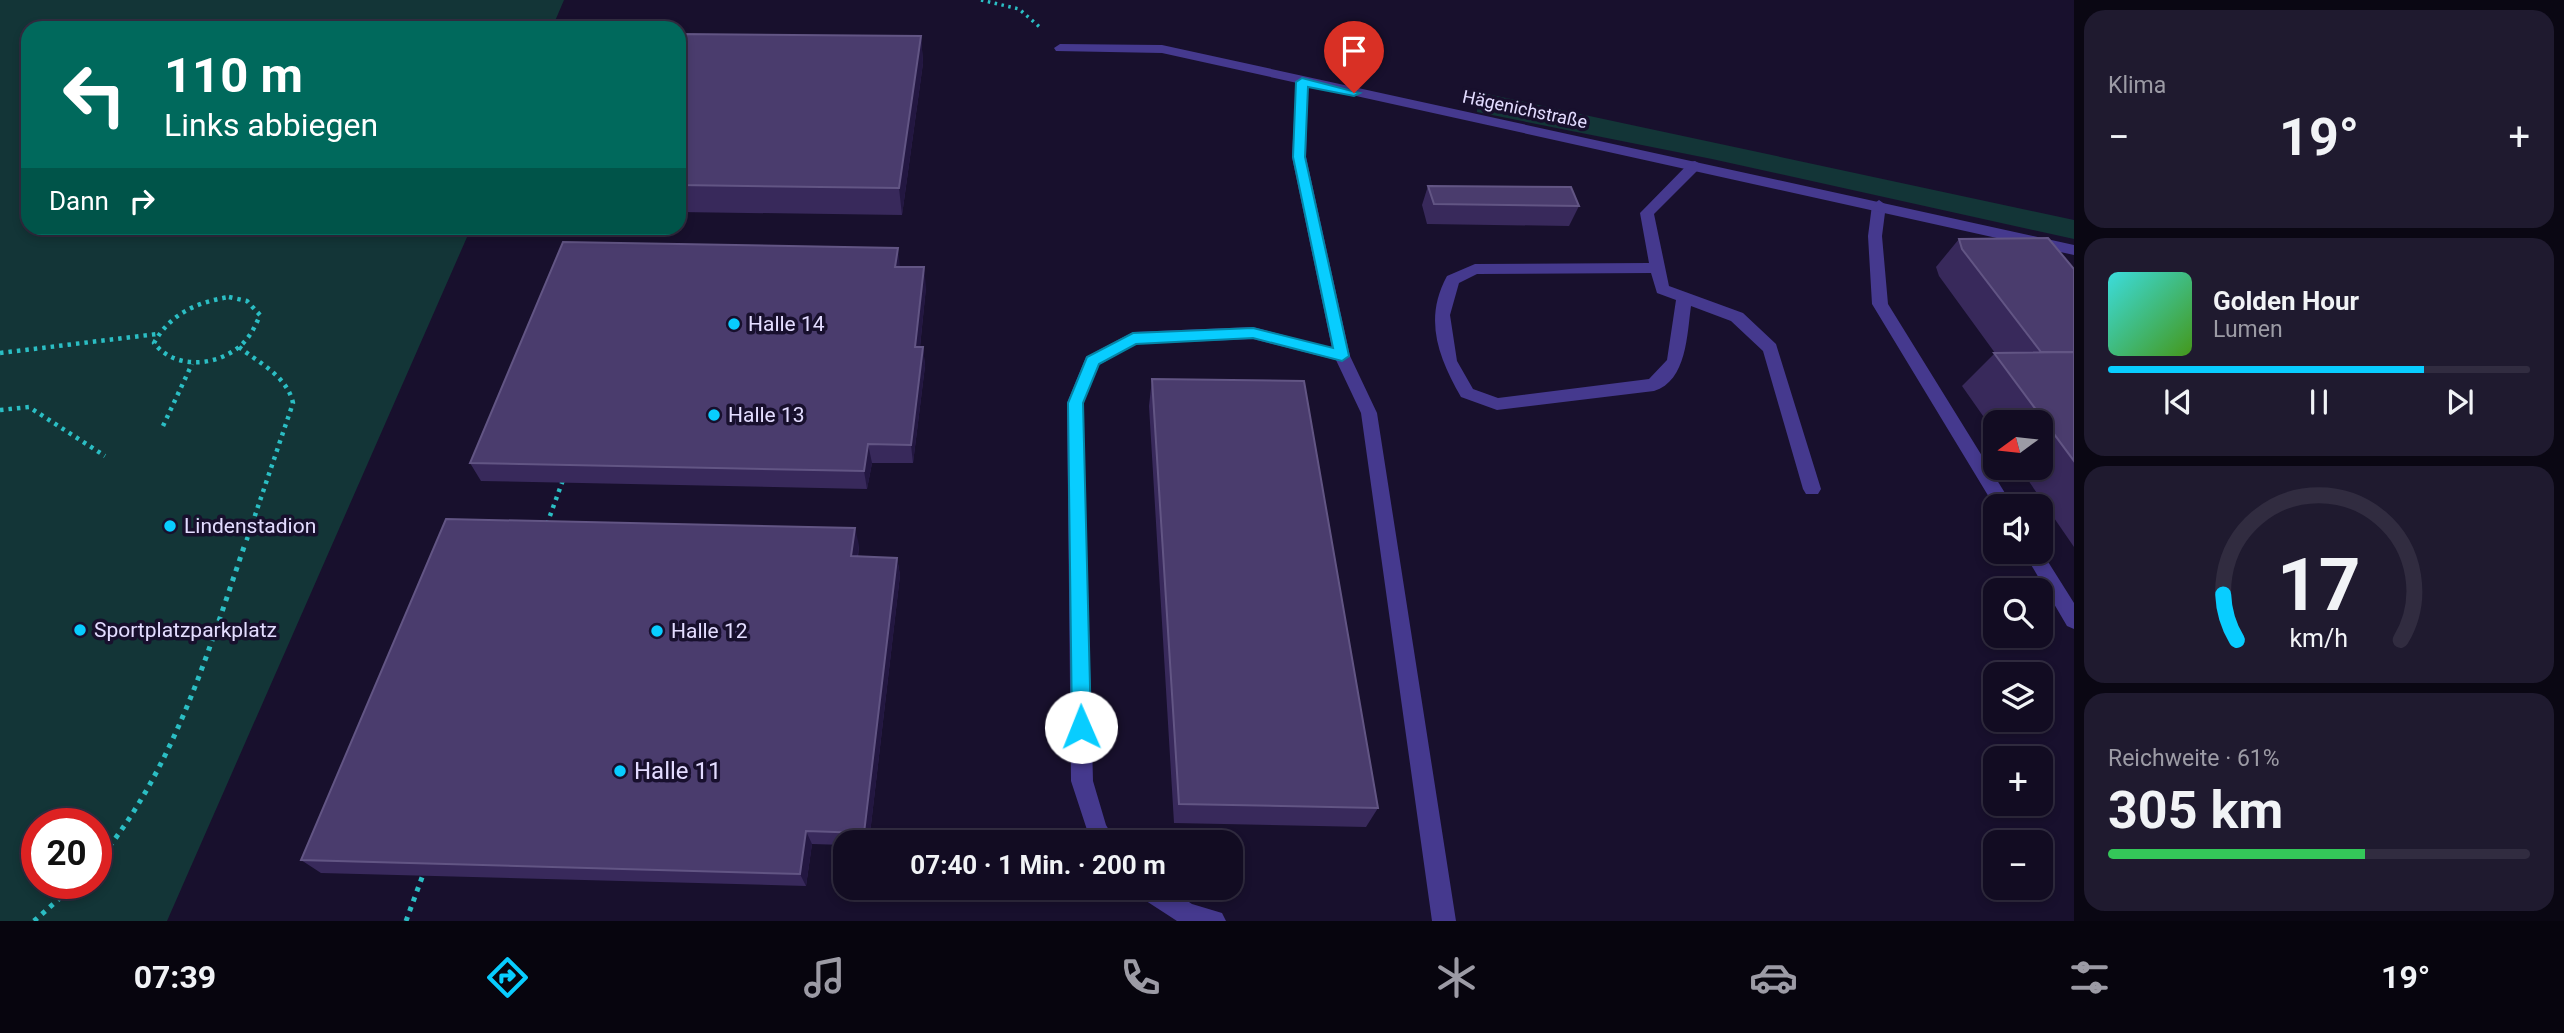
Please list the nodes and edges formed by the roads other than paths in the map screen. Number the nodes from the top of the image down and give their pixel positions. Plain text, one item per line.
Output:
1 (1060, 48) road end
2 (1302, 82) junction
3 (1695, 165) junction
4 (1879, 205) junction
5 (2074, 250) edge
6 (1657, 268) junction
7 (1684, 298) junction
8 (1342, 356) junction
9 (1812, 489) dead end
10 (1997, 494) edge
11 (2040, 564) edge
12 (2074, 620) edge
13 (1097, 830) edge
14 (1165, 900) edge
15 (1214, 921) edge
16 (1444, 921) edge

1 - 2 street, Hägenichstraße
2 - 3 street, Hägenichstraße
2 - 8 street
3 - 4 street, Hägenichstraße
3 - 6 street
4 - 5 street, Hägenichstraße
4 - 10 street
6 - 7 street
6 - 7 street
7 - 9 street
8 - 13 street
8 - 16 street
11 - 12 street
14 - 15 street

